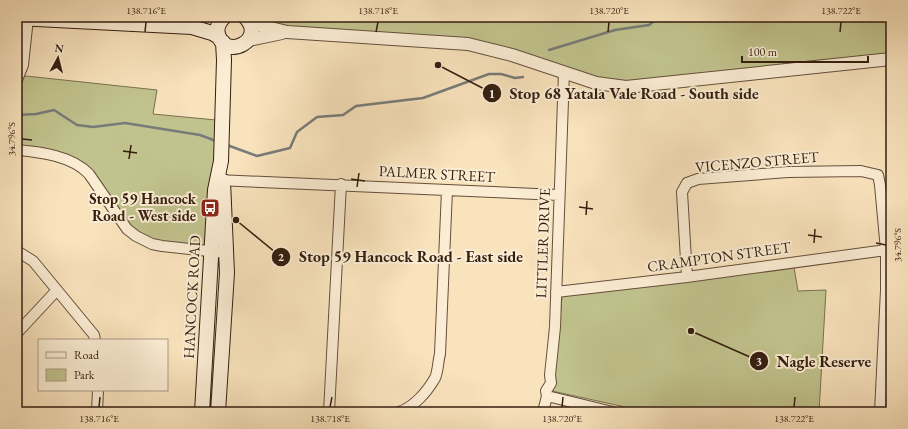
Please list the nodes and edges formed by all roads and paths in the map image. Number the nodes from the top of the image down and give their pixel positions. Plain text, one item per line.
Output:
1 (23, 18) edge
2 (223, 18) edge
3 (247, 20) edge
4 (192, 27) junction
5 (287, 32) junction
6 (221, 40) junction
7 (243, 43) junction
8 (891, 59) edge
9 (564, 72) junction
10 (17, 80) edge
11 (223, 103) junction
12 (17, 150) edge
13 (220, 180) junction
14 (341, 184) junction
15 (447, 190) junction
16 (559, 195) junction
17 (886, 250) junction
18 (17, 251) edge
19 (212, 252) junction
20 (226, 253) junction
21 (687, 278) junction
22 (57, 290) junction
23 (556, 292) junction
24 (17, 333) edge
25 (95, 339) edge
26 (98, 391) edge
27 (547, 396) junction
28 (96, 412) edge
29 (202, 412) edge
30 (218, 412) edge
31 (332, 412) edge
32 (399, 412) edge
33 (543, 412) edge
34 (613, 412) edge
35 (880, 412) edge

1 - 4 main road
1 - 10 street
2 - 4 main road
2 - 6 main road, HANCOCK ROAD
3 - 5 street
3 - 7 main road, HANCOCK ROAD
4 - 6 main road
5 - 7 street
5 - 9 street
6 - 7 main road
6 - 11 main road, HANCOCK ROAD
7 - 11 main road, HANCOCK ROAD
8 - 9 street
9 - 16 street, LITTLER DRIVE
11 - 13 main road, HANCOCK ROAD
12 - 19 street
13 - 14 street, PALMER STREET
13 - 19 main road, HANCOCK ROAD
13 - 20 main road, HANCOCK ROAD
14 - 15 street, PALMER STREET
14 - 31 street
15 - 16 street, PALMER STREET
15 - 32 street
16 - 23 street, LITTLER DRIVE
17 - 21 street, CRAMPTON STREET
17 - 21 street, VICENZO STREET
17 - 35 street
18 - 22 street
19 - 20 street
19 - 29 main road, HANCOCK ROAD
20 - 30 main road, HANCOCK ROAD
21 - 23 street, CRAMPTON STREET
22 - 24 street
22 - 25 street
23 - 27 street, LITTLER DRIVE
26 - 28 street
27 - 33 street, LITTLER DRIVE
27 - 34 street

